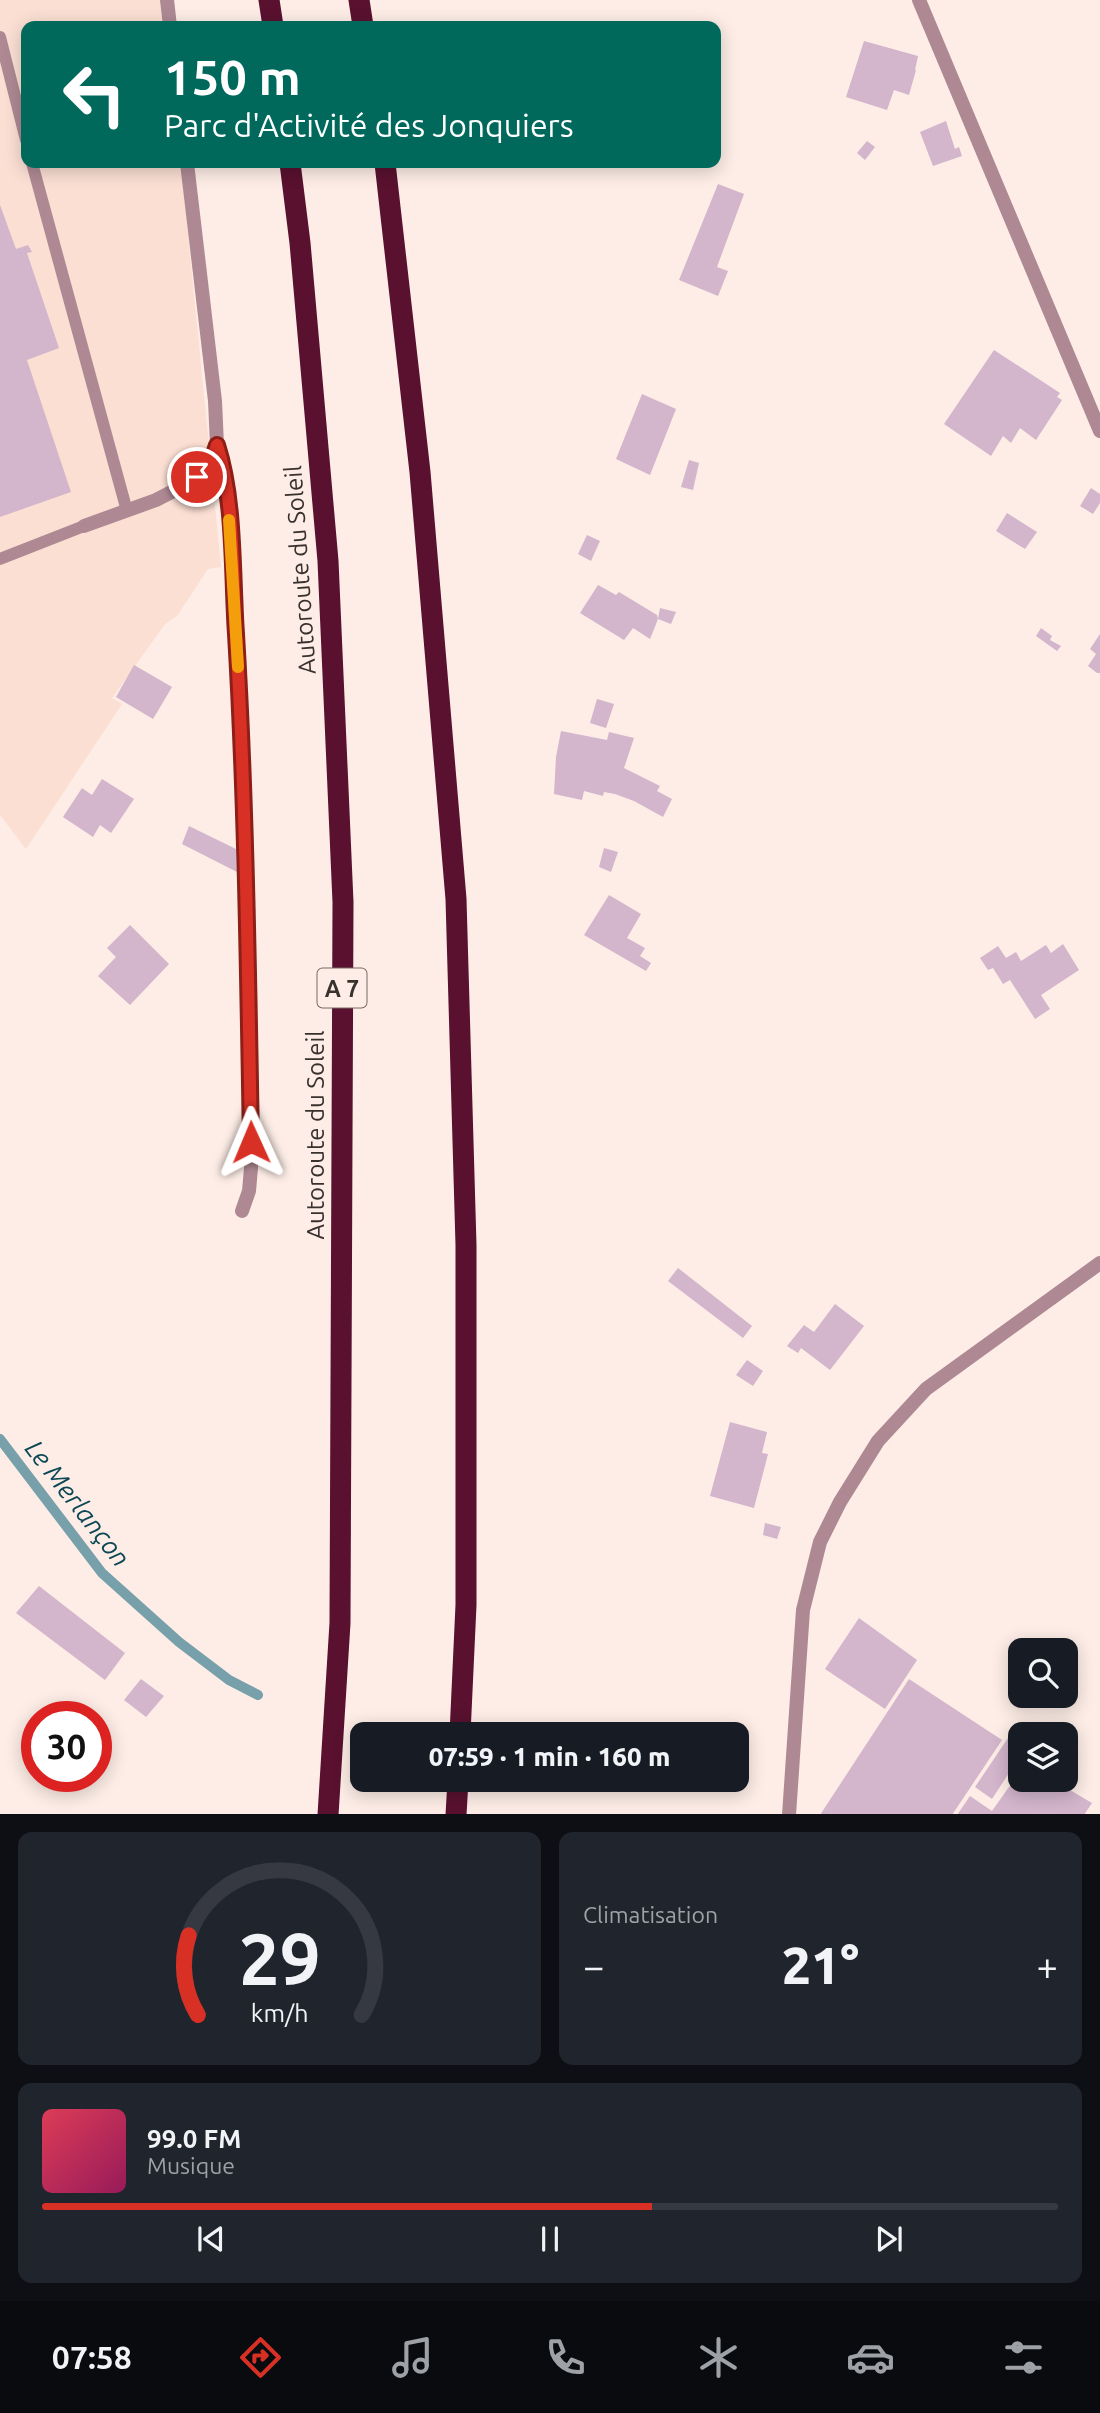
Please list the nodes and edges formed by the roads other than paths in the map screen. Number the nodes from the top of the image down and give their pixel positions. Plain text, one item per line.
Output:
1 (167, 0) edge
2 (269, 0) edge
3 (359, 0) edge
4 (919, 0) edge
5 (169, 21) edge
6 (271, 21) edge
7 (362, 21) edge
8 (0, 37) edge
9 (21, 120) edge
10 (33, 168) edge
11 (188, 168) edge
12 (291, 168) edge
13 (386, 168) edge
14 (1100, 431) edge
15 (217, 445) junction
16 (127, 511) junction
17 (84, 526) joint
18 (0, 559) edge
19 (242, 1211) dead end
20 (1100, 1264) edge
21 (461, 1722) edge
22 (457, 1792) edge
23 (328, 1814) edge
24 (456, 1814) edge
25 (789, 1814) edge

1 - 5 street
2 - 6 highway
3 - 7 highway
4 - 14 street
8 - 9 lane
10 - 16 lane
11 - 15 street
12 - 23 highway, Autoroute du Soleil / A 7
13 - 21 highway
15 - 16 street
15 - 19 street
16 - 17 street
17 - 18 lane
20 - 25 street
22 - 24 highway

